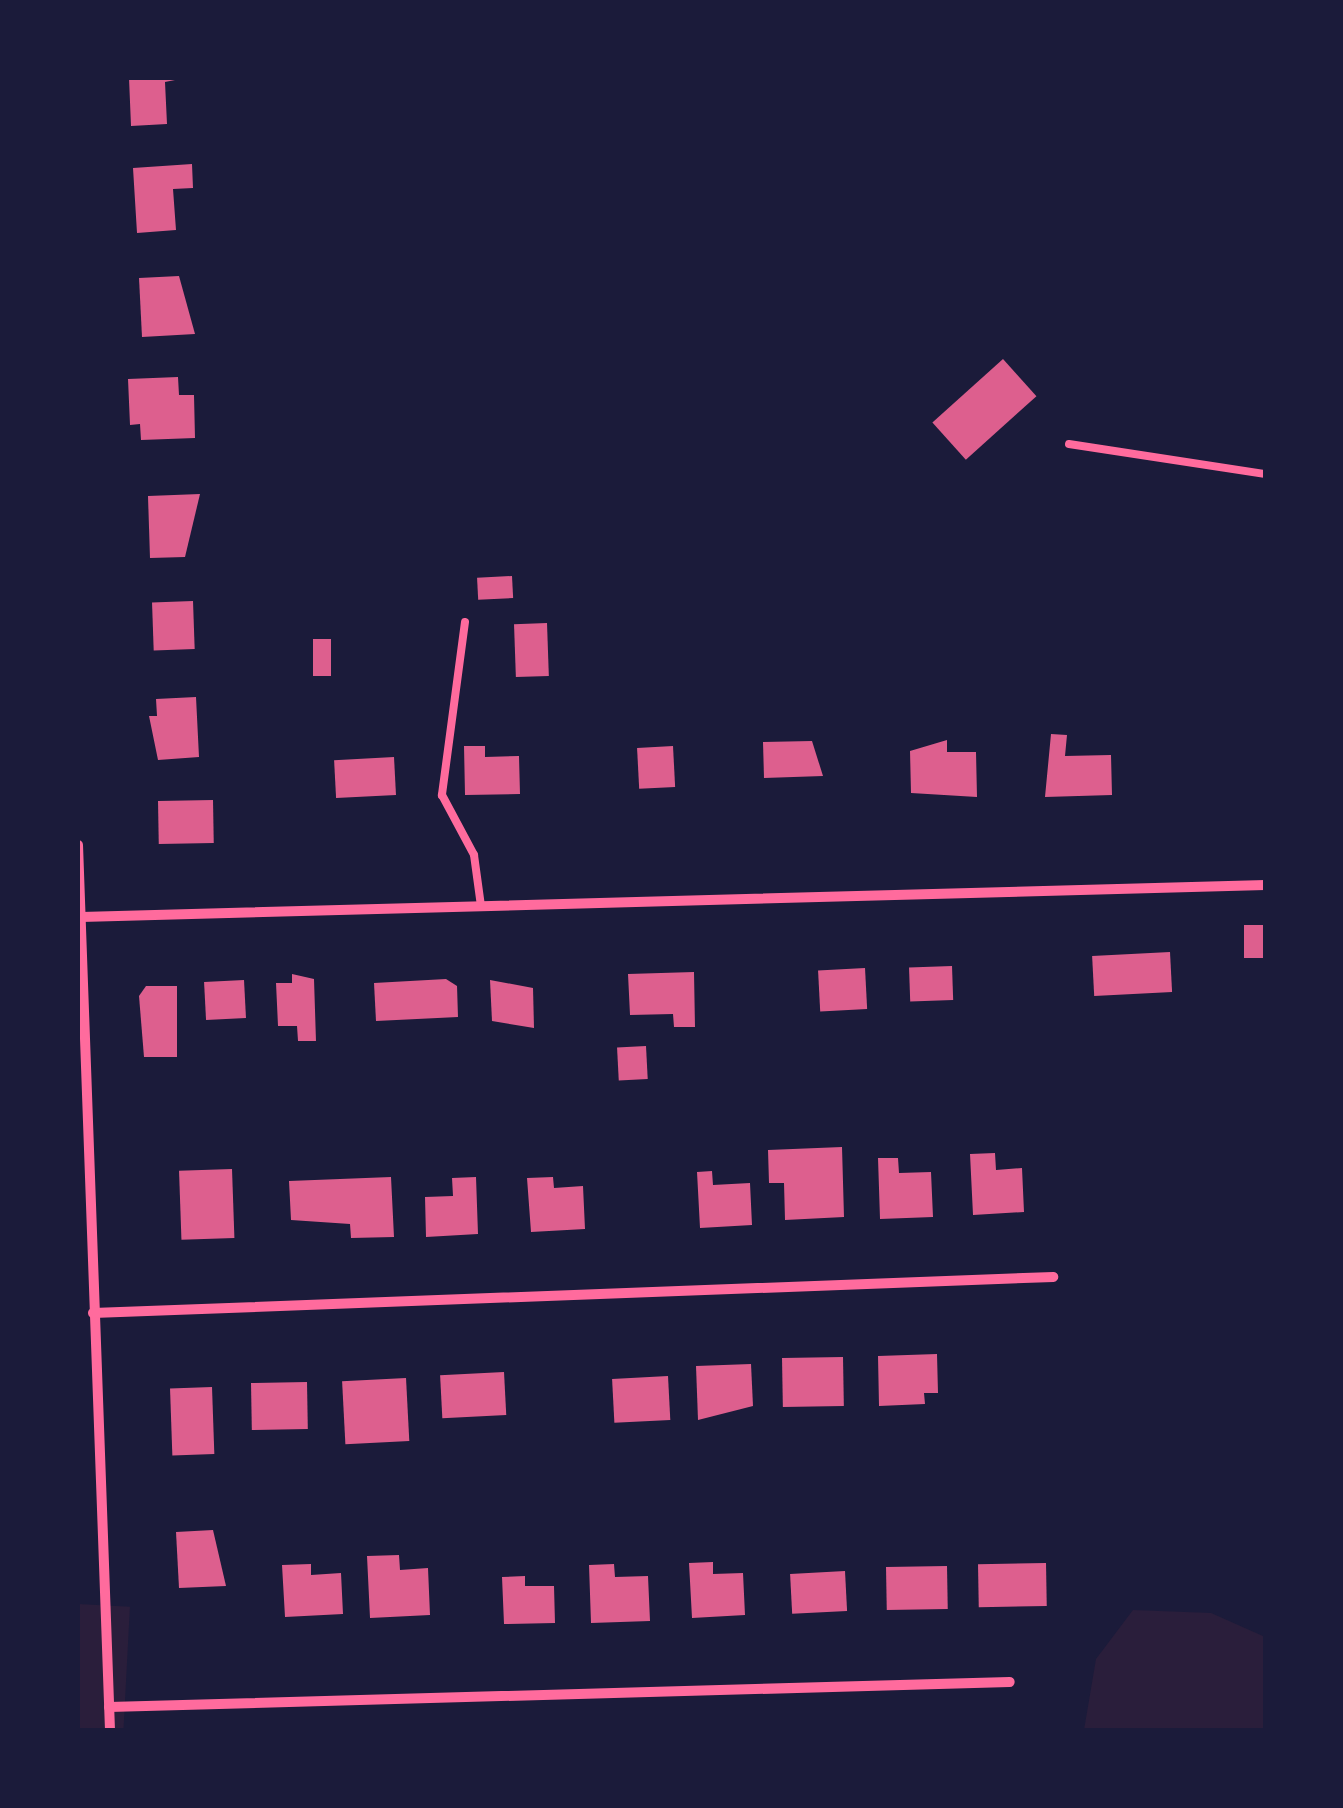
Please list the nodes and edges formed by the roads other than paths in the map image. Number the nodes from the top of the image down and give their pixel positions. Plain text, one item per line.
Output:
1 (1069, 444) dead end
2 (1266, 474) edge
3 (464, 622) dead end
4 (78, 845) edge
5 (1266, 885) edge
6 (482, 906) junction
7 (81, 917) junction
8 (1053, 1277) dead end
9 (93, 1314) junction
10 (1010, 1682) dead end
11 (109, 1708) junction
12 (110, 1730) edge

1 - 2 lane
3 - 6 lane
4 - 7 street
5 - 6 street
6 - 7 street
7 - 9 street
8 - 9 street
9 - 11 street
10 - 11 street
11 - 12 street

